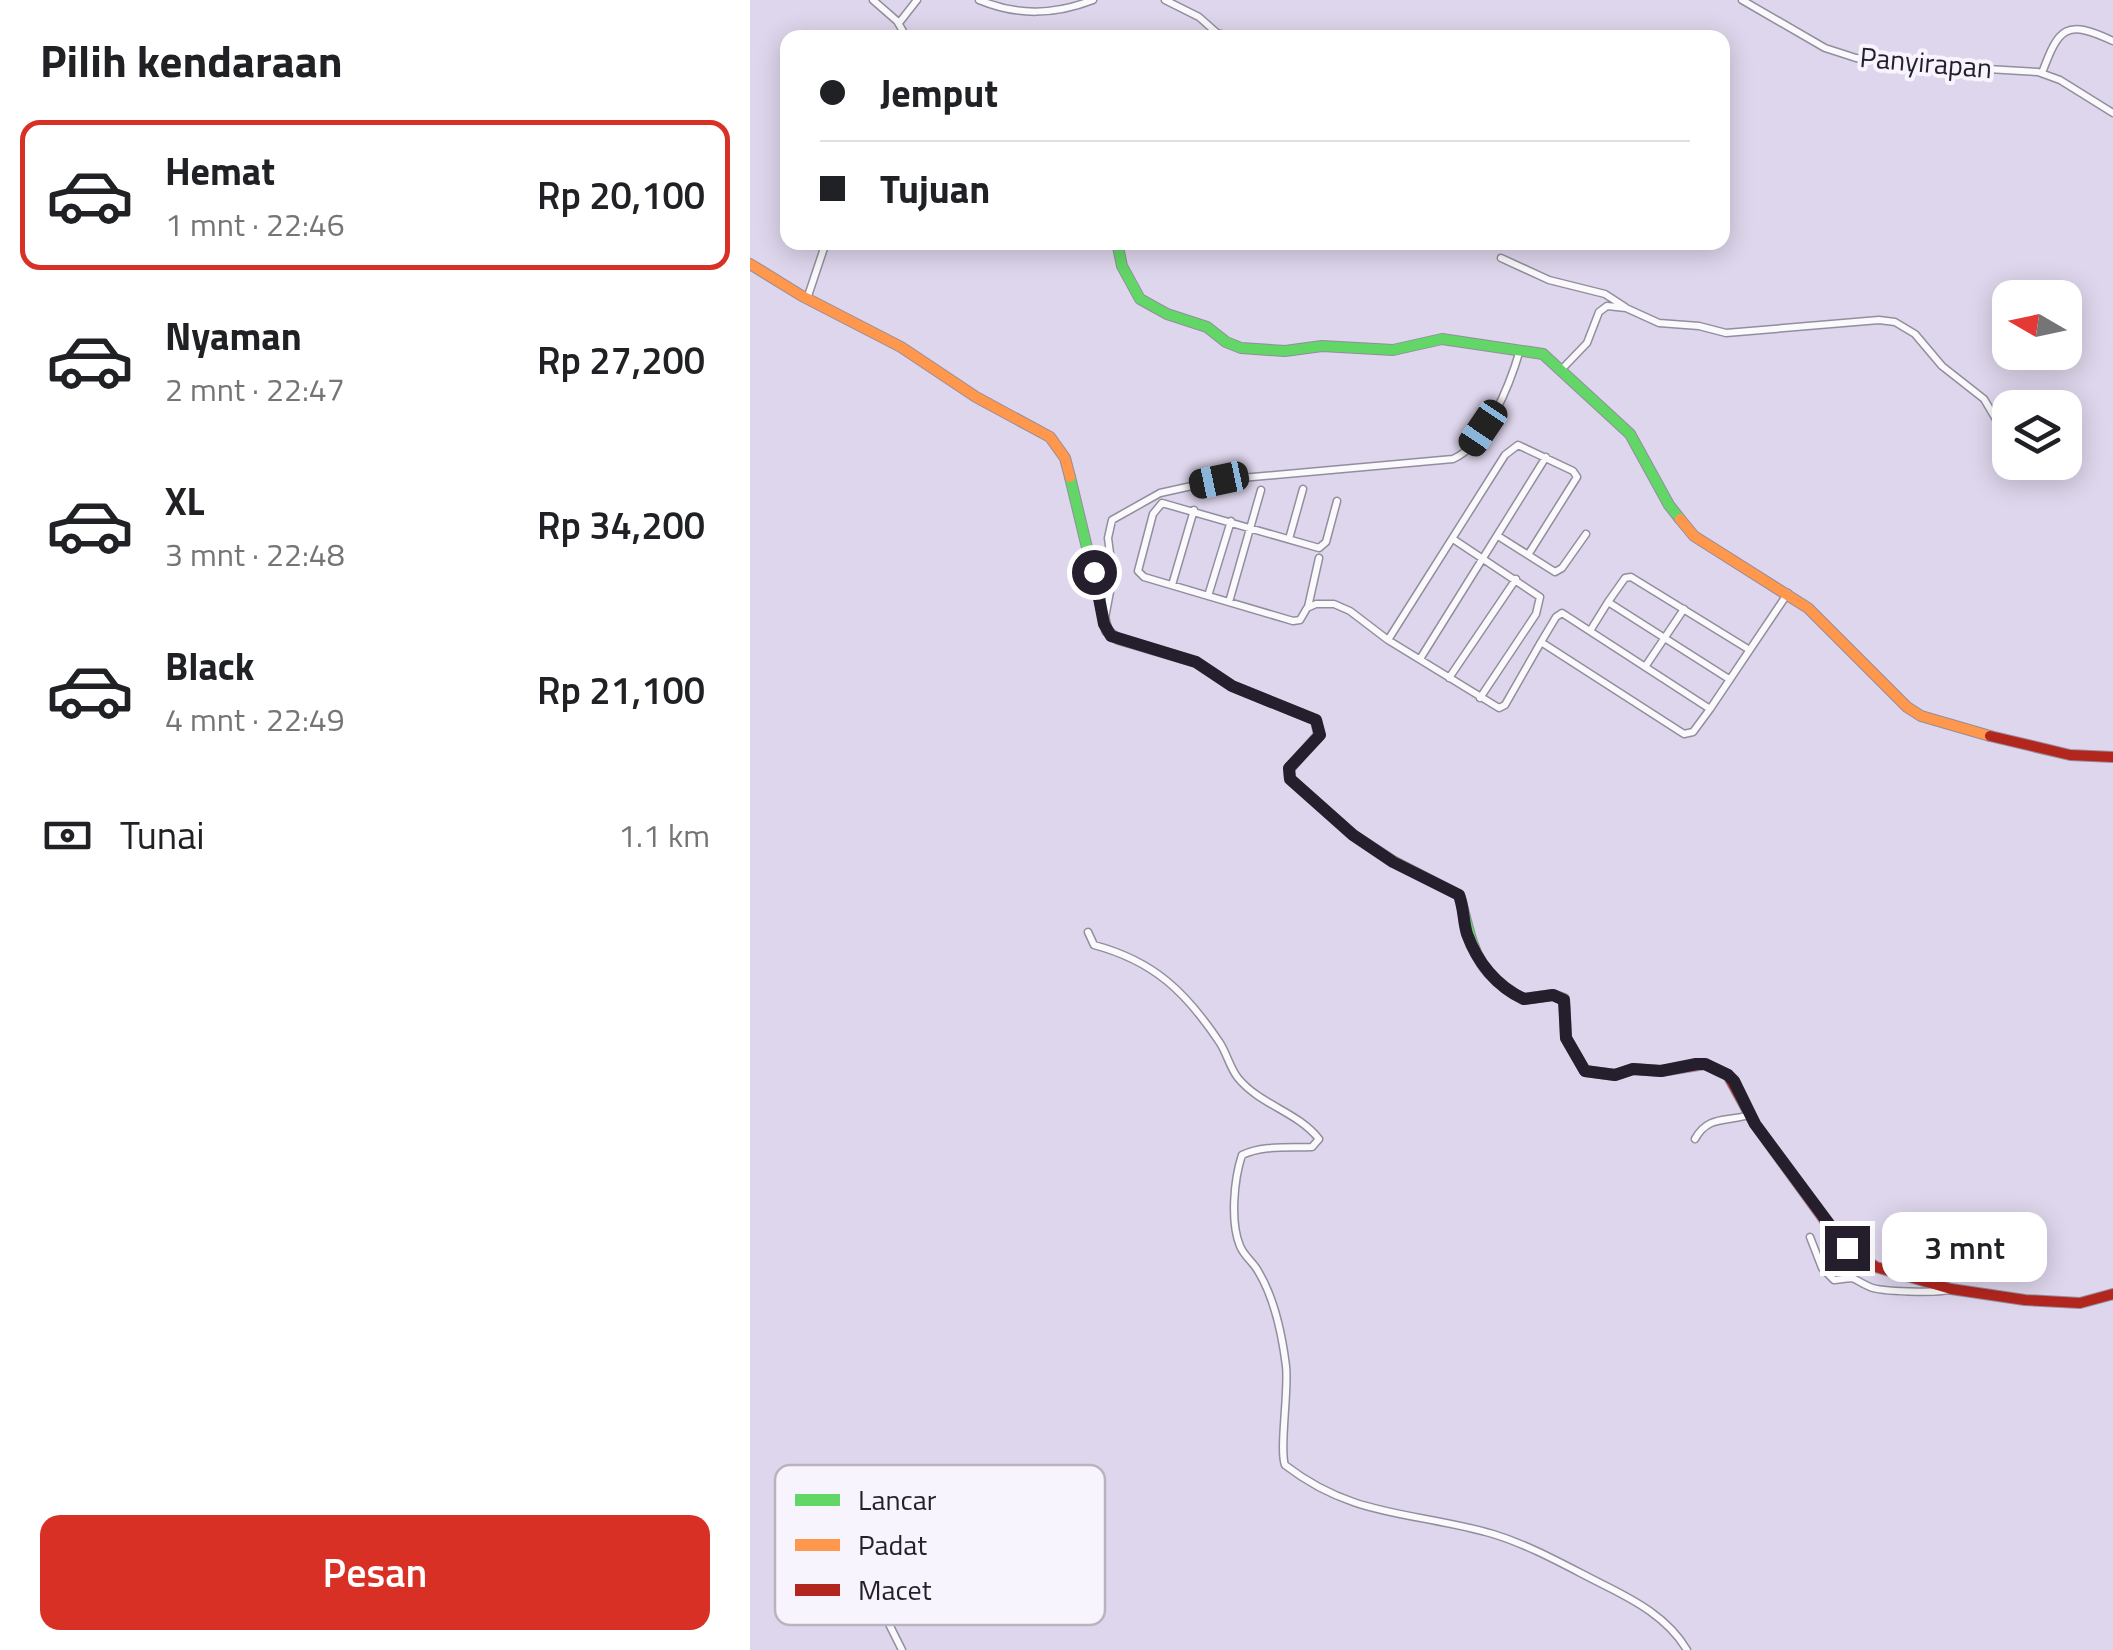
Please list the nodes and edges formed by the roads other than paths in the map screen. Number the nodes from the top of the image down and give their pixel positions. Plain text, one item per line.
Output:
1 (874, 0) edge
2 (917, 0) edge
3 (979, 0) edge
4 (1094, 0) edge
5 (1165, 0) edge
6 (1742, 0) edge
7 (899, 24) junction
8 (902, 30) edge
9 (1215, 30) edge
10 (2113, 42) edge
11 (2042, 73) junction
12 (2113, 113) edge
13 (823, 250) edge
14 (1119, 250) edge
15 (1501, 258) dead end
16 (750, 264) edge
17 (807, 299) junction
18 (1626, 308) junction
19 (1521, 349) junction
20 (1562, 369) junction
21 (1992, 413) edge
22 (1546, 457) junction
23 (1304, 489) dead end
24 (1261, 490) dead end
25 (1337, 501) dead end
26 (1194, 510) junction
27 (1231, 521) junction
28 (1250, 528) junction
29 (1586, 534) dead end
30 (1498, 536) junction
31 (1289, 539) junction
32 (1453, 539) junction
33 (1528, 556) junction
34 (1319, 558) dead end
35 (1484, 559) junction
36 (1516, 579) junction
37 (1172, 585) junction
38 (1788, 593) junction
39 (1208, 596) junction
40 (1229, 602) junction
41 (1608, 602) junction
42 (1307, 608) junction
43 (1684, 608) junction
44 (1104, 620) junction
45 (1590, 630) junction
46 (1664, 638) junction
47 (1388, 640) junction
48 (1542, 642) junction
49 (1748, 649) junction
50 (1420, 659) junction
51 (1645, 667) junction
52 (1449, 678) junction
53 (1729, 679) junction
54 (1480, 698) junction
55 (1710, 709) junction
56 (2113, 756) edge
57 (1088, 932) dead end
58 (1750, 1115) junction
59 (1695, 1139) dead end
60 (1810, 1237) dead end
61 (1950, 1289) junction
62 (2113, 1294) edge
63 (890, 1625) edge
64 (902, 1650) edge
65 (1687, 1650) edge

1 - 7 street
2 - 7 street
3 - 4 street
5 - 9 street
6 - 11 street, Panyirapan
7 - 8 street
10 - 11 street
11 - 12 street, Panyirapan
13 - 17 street
14 - 19 street
15 - 18 street
16 - 17 street
17 - 44 street
18 - 20 street
18 - 21 street
19 - 20 street
19 - 44 street
20 - 38 street
22 - 30 street
22 - 32 street
22 - 33 street
23 - 31 street
24 - 28 street
25 - 31 street
26 - 27 street
26 - 37 street
26 - 37 street
27 - 28 street
27 - 39 street
28 - 31 street
28 - 40 street
29 - 33 street
30 - 33 street
30 - 35 street
32 - 35 street
32 - 47 street
34 - 42 street
35 - 36 street
35 - 50 street
36 - 52 street
36 - 54 street
37 - 39 street
38 - 49 street
38 - 56 street
39 - 40 street
40 - 42 street
41 - 43 street
41 - 45 street
41 - 46 street
42 - 47 street
43 - 46 street
43 - 49 street
44 - 58 street
45 - 48 street
45 - 51 street
46 - 51 street
46 - 53 street
47 - 50 street
48 - 54 street
48 - 55 street
49 - 53 street
50 - 52 street
51 - 55 street
52 - 54 street
53 - 55 street
57 - 65 street
58 - 59 street
58 - 61 street
60 - 61 street
61 - 62 street
63 - 64 street

